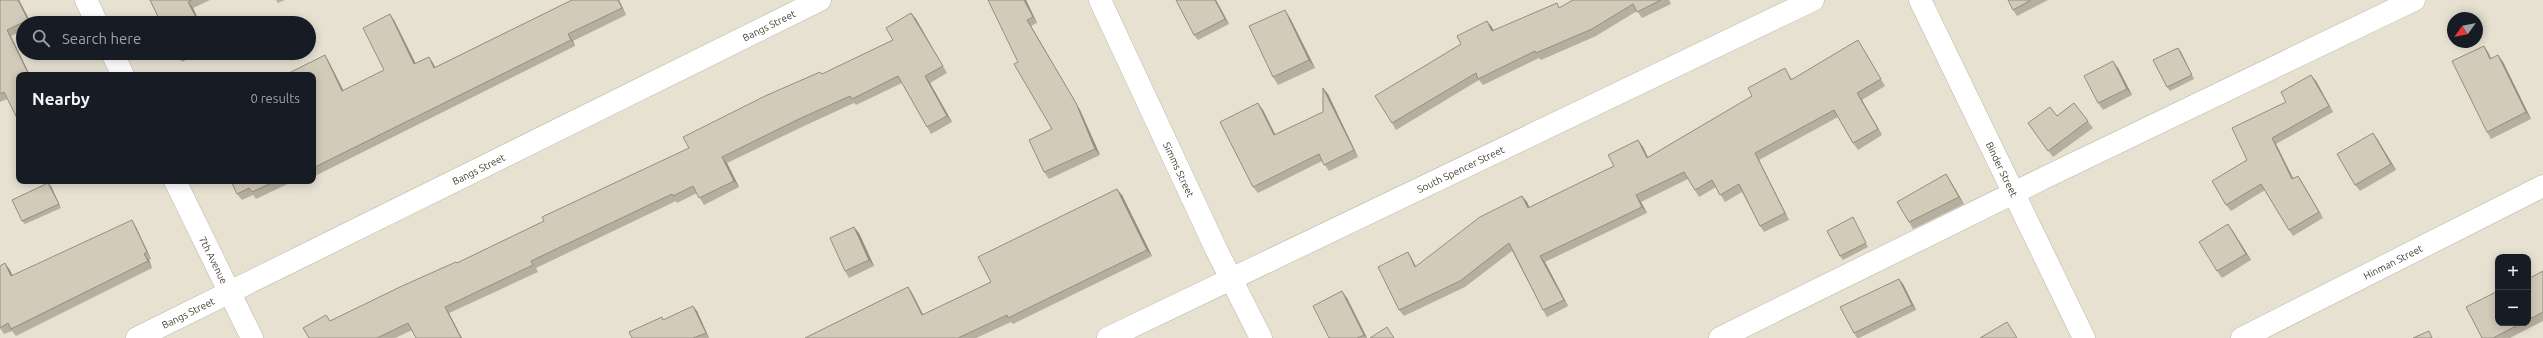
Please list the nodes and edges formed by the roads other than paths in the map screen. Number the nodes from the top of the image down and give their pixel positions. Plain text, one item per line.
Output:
1 (86, 0) edge
2 (820, 0) edge
3 (1100, 0) edge
4 (1813, 0) edge
5 (1920, 0) edge
6 (2414, 0) edge
7 (94, 16) edge
8 (116, 60) edge
9 (122, 72) edge
10 (176, 184) edge
11 (2543, 186) edge
12 (2014, 193) junction
13 (1232, 279) junction
14 (230, 293) junction
15 (137, 338) edge
16 (252, 338) edge
17 (1108, 338) edge
18 (1261, 338) edge
19 (1720, 338) edge
20 (2084, 338) edge
21 (2242, 338) edge

1 - 7 street
2 - 14 street, Bangs Street
3 - 13 street, Simms Street
4 - 13 street, South Spencer Street
5 - 12 street, Binder Street
6 - 12 street
8 - 9 street
10 - 14 street, 7th Avenue
11 - 21 street, Hinman Street
12 - 19 street
12 - 20 street, Binder Street
13 - 17 street, South Spencer Street
13 - 18 street, Simms Street
14 - 15 street, Bangs Street
14 - 16 street, 7th Avenue

